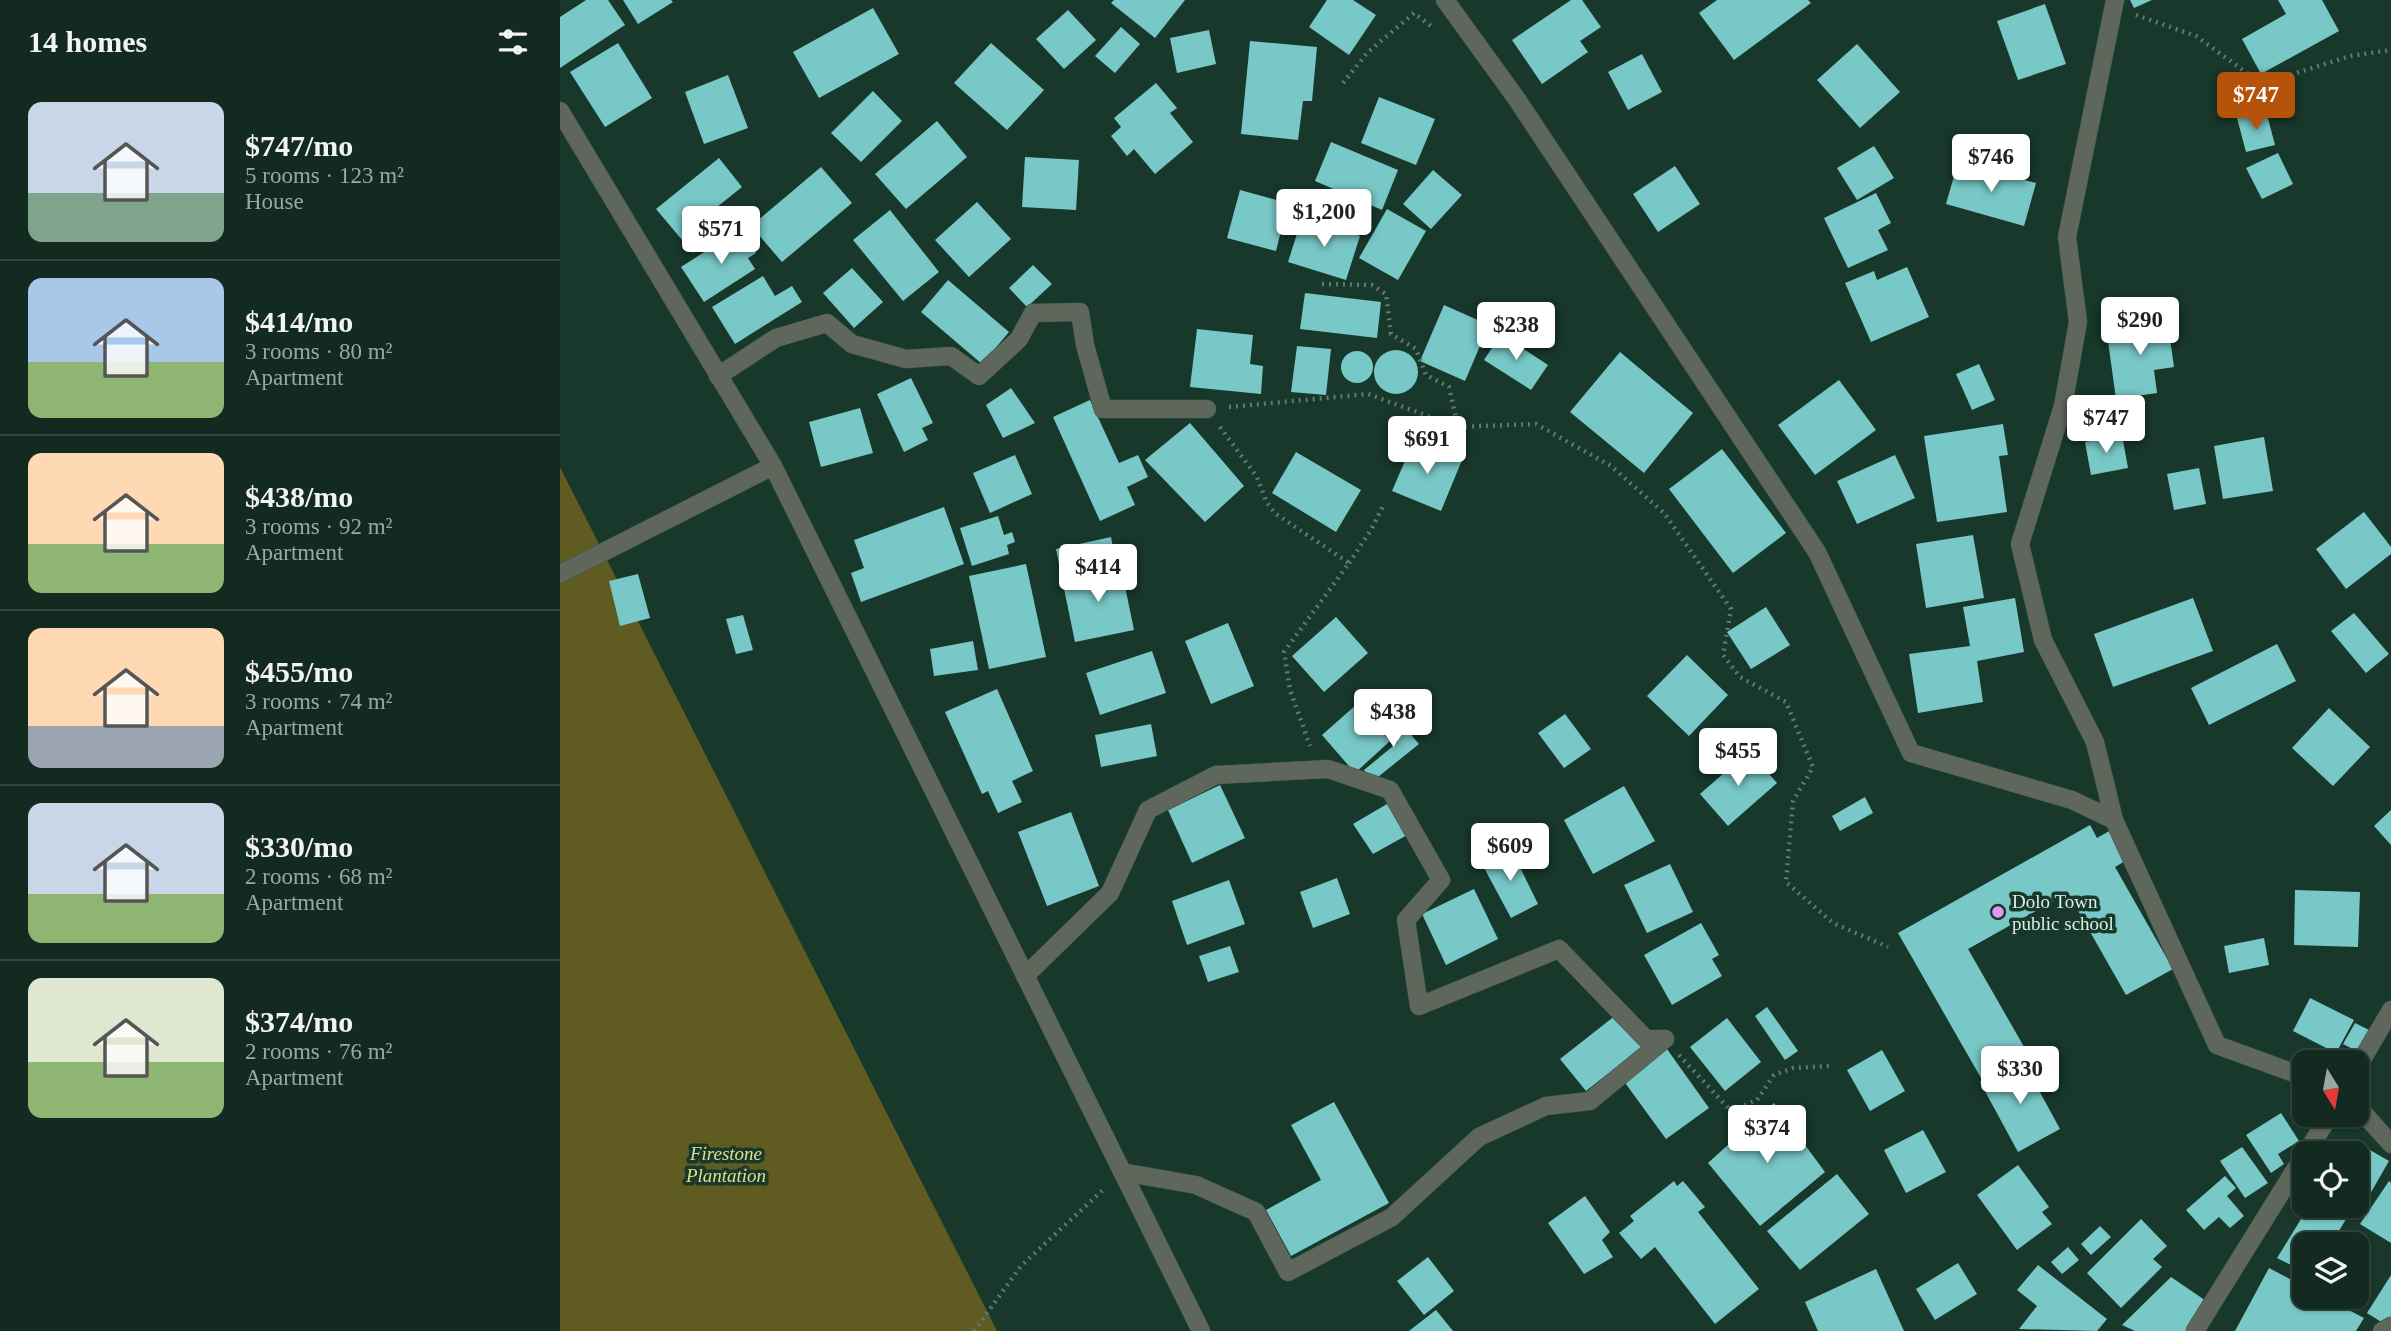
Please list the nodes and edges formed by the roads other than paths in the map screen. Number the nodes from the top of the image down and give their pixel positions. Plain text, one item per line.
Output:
1 (1445, 0) edge
2 (2121, 4) edge
3 (560, 111) edge
4 (718, 376) junction
5 (1207, 409) road end
6 (773, 466) junction
7 (560, 574) edge
8 (2114, 820) junction
9 (1025, 976) junction
10 (2391, 1010) edge
11 (2368, 1050) edge
12 (2292, 1072) edge
13 (2370, 1121) edge
14 (2391, 1144) edge
15 (1122, 1172) junction
16 (2292, 1175) edge
17 (2391, 1326) edge
18 (1201, 1331) edge
19 (2195, 1331) edge
20 (2382, 1331) edge

1 - 8 street
2 - 8 street
3 - 4 street
4 - 5 street
4 - 6 street
6 - 7 street
6 - 9 street
8 - 12 street
9 - 15 street
9 - 15 street
10 - 11 street
13 - 14 street
15 - 18 street
16 - 19 street
17 - 20 street

